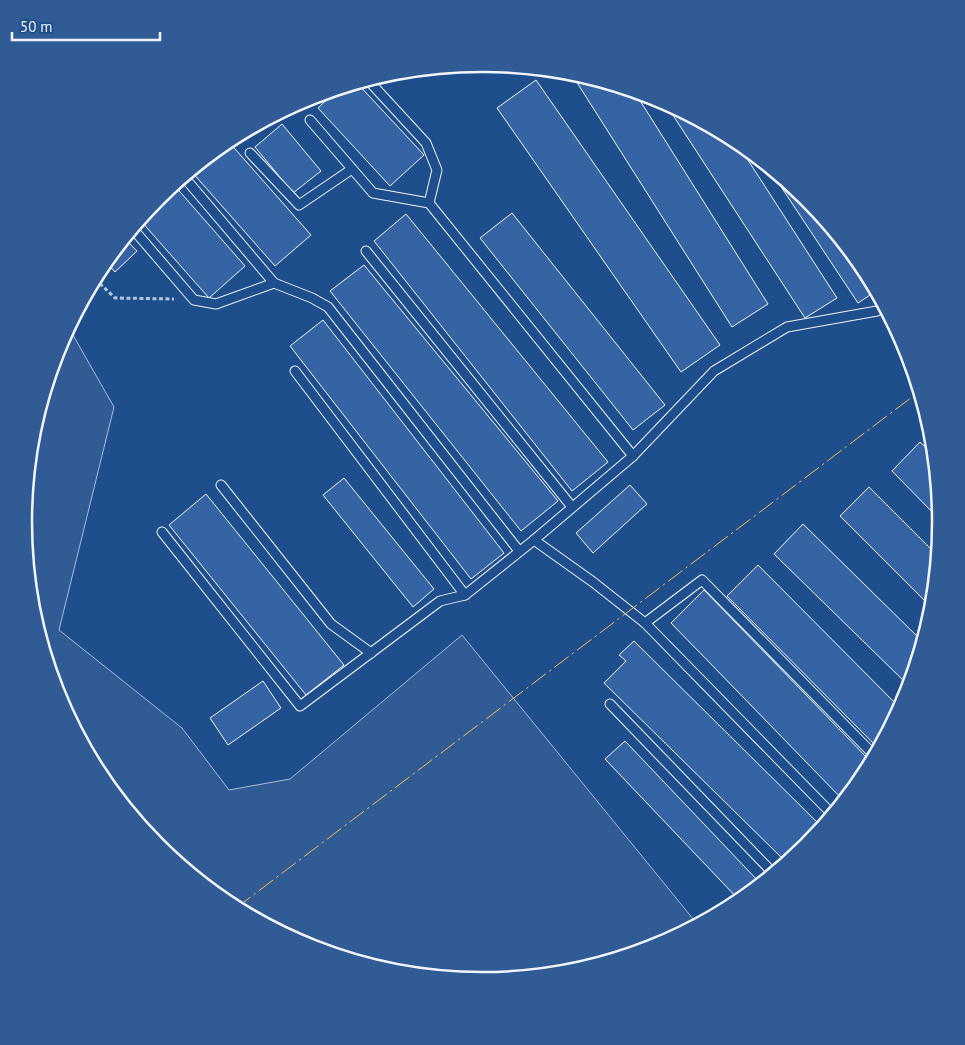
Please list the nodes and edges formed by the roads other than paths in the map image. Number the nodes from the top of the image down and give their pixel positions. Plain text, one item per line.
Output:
1 (374, 86) edge
2 (310, 120) dead end
3 (250, 153) dead end
4 (352, 169) junction
5 (188, 182) edge
6 (429, 203) junction
7 (137, 234) edge
8 (366, 250) dead end
9 (274, 283) junction
10 (879, 310) edge
11 (295, 371) dead end
12 (633, 456) junction
13 (221, 485) dead end
14 (572, 507) junction
15 (162, 532) dead end
16 (534, 540) junction
17 (519, 551) junction
18 (465, 595) junction
19 (645, 623) junction
20 (371, 653) junction
21 (610, 704) dead end
22 (870, 751) edge
23 (828, 810) edge
24 (769, 869) edge

1 - 6 lane
2 - 4 lane
3 - 4 lane
4 - 6 lane
5 - 9 lane
6 - 12 lane
7 - 9 lane
8 - 14 lane
9 - 17 lane
10 - 12 lane
11 - 18 lane
12 - 14 lane
13 - 20 lane
14 - 16 lane
15 - 20 lane
16 - 17 lane
16 - 19 lane
17 - 18 lane
18 - 20 lane
19 - 22 lane
19 - 23 lane
21 - 24 lane

